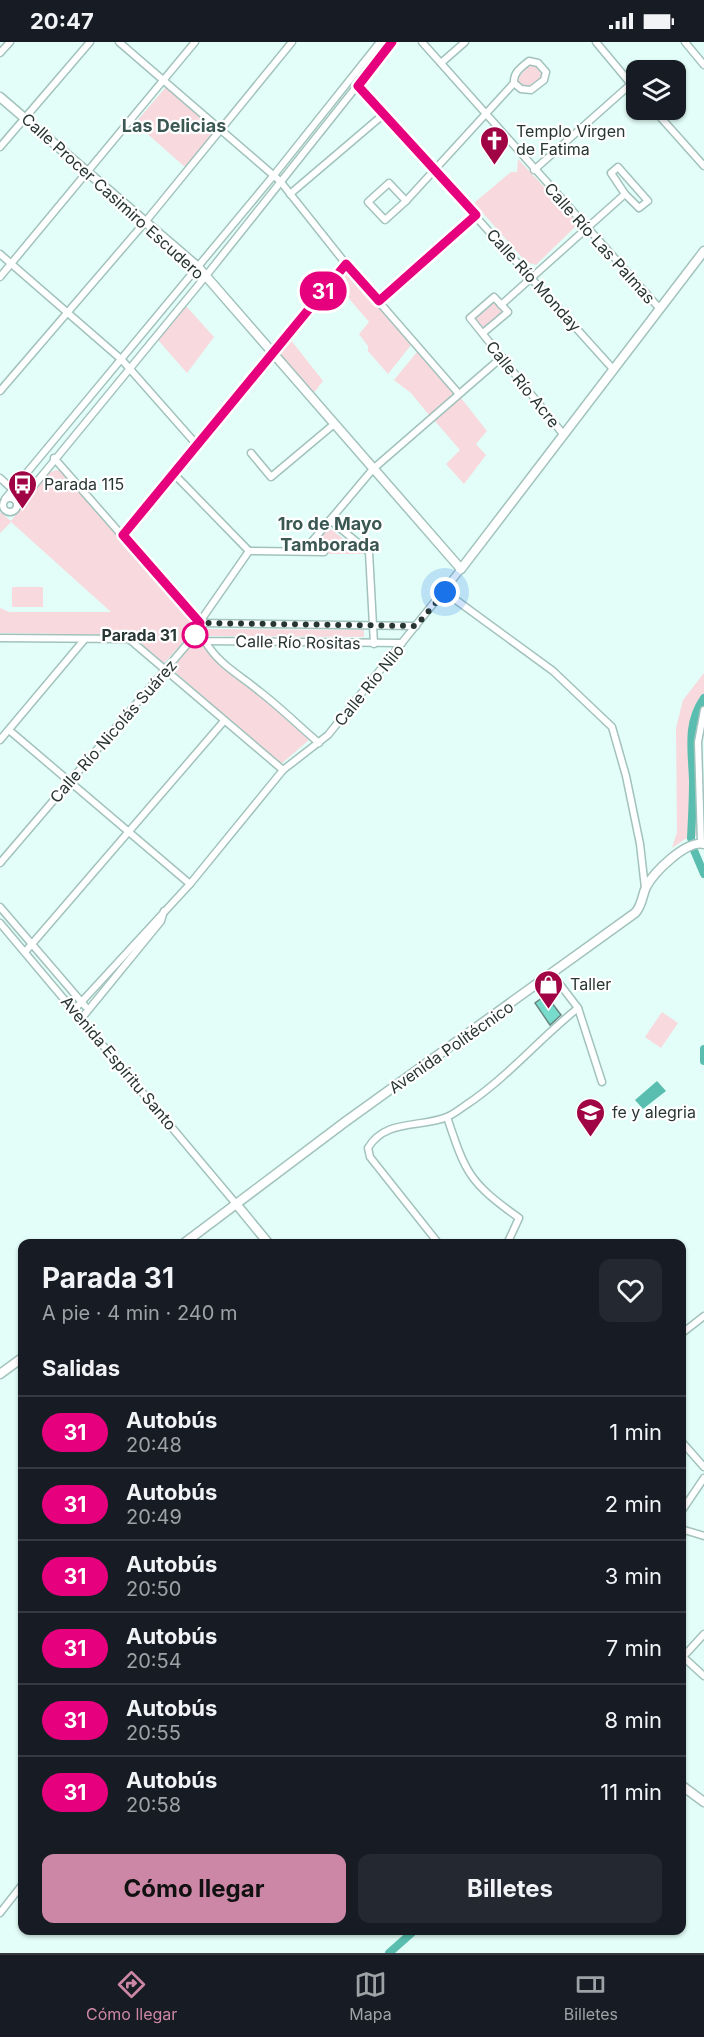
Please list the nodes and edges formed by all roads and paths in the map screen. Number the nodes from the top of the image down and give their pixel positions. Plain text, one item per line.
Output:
1 (10, 42) edge
2 (90, 42) edge
3 (119, 42) edge
4 (195, 42) edge
5 (292, 42) edge
6 (380, 42) edge
7 (392, 42) edge
8 (422, 42) edge
9 (465, 42) edge
10 (596, 42) edge
11 (685, 42) edge
12 (0, 53) edge
13 (441, 63) junction
14 (704, 65) edge
15 (626, 78) edge
16 (164, 81) junction
17 (514, 83) junction
18 (358, 86) junction
19 (626, 94) edge
20 (0, 97) edge
21 (384, 114) junction
22 (485, 115) junction
23 (24, 117) junction
24 (663, 120) edge
25 (222, 130) junction
26 (0, 147) edge
27 (704, 166) edge
28 (434, 169) junction
29 (534, 170) junction
30 (88, 171) junction
31 (274, 175) junction
32 (280, 181) junction
33 (624, 194) junction
34 (290, 195) junction
35 (406, 201) junction
36 (476, 215) junction
37 (146, 221) junction
38 (588, 229) junction
39 (704, 251) edge
40 (0, 254) edge
41 (11, 263) junction
42 (346, 264) junction
43 (198, 267) junction
44 (0, 277) edge
45 (205, 277) junction
46 (532, 279) junction
47 (379, 301) junction
48 (501, 305) junction
49 (660, 309) junction
50 (68, 312) junction
51 (483, 333) junction
52 (271, 353) junction
53 (502, 357) junction
54 (122, 360) junction
55 (129, 368) junction
56 (613, 369) junction
57 (0, 391) edge
58 (459, 394) junction
59 (333, 425) junction
60 (563, 434) junction
61 (197, 445) junction
62 (251, 453) dead end
63 (54, 458) junction
64 (373, 469) junction
65 (174, 474) junction
66 (0, 478) edge
67 (14, 490) junction
68 (21, 497) junction
69 (3, 502) edge
70 (17, 506) junction
71 (330, 520) junction
72 (123, 535) junction
73 (249, 551) junction
74 (304, 551) junction
75 (324, 552) dead end
76 (461, 569) junction
77 (445, 592) junction
78 (200, 623) junction
79 (373, 625) junction
80 (416, 626) junction
81 (195, 635) junction
82 (0, 638) edge
83 (84, 640) junction
84 (205, 641) junction
85 (402, 643) junction
86 (374, 644) junction
87 (165, 670) junction
88 (704, 710) edge
89 (224, 721) junction
90 (9, 730) junction
91 (0, 740) edge
92 (319, 743) junction
93 (282, 770) junction
94 (69, 781) junction
95 (129, 832) junction
96 (701, 844) edge
97 (0, 863) edge
98 (189, 884) junction
99 (645, 889) junction
100 (0, 907) edge
101 (164, 910) junction
102 (0, 923) edge
103 (32, 946) junction
104 (25, 952) junction
105 (552, 974) junction
106 (83, 1003) junction
107 (578, 1008) junction
108 (74, 1010) junction
109 (89, 1011) junction
110 (81, 1019) junction
111 (602, 1082) dead end
112 (447, 1117) junction
113 (237, 1205) junction
114 (190, 1239) edge
115 (265, 1239) edge
116 (436, 1239) edge
117 (509, 1239) edge
118 (704, 1316) edge
119 (686, 1330) edge
120 (18, 1361) edge
121 (0, 1374) edge
122 (686, 1447) edge
123 (704, 1467) edge
124 (704, 1478) edge
125 (686, 1505) edge
126 (686, 1531) edge
127 (704, 1536) edge
128 (704, 1634) edge
129 (686, 1652) edge
130 (686, 1660) edge
131 (704, 1676) edge
132 (686, 1789) edge
133 (704, 1802) edge
134 (18, 1890) edge
135 (0, 1913) edge

1 - 12 street
2 - 23 street
3 - 16 street
4 - 16 street
5 - 25 street
6 - 31 street
7 - 18 street
8 - 13 street, Calle Río Las Palmas
9 - 13 street
10 - 15 street
11 - 14 street
13 - 22 street, Calle Río Las Palmas
16 - 25 street
16 - 30 street
17 - 17 street
17 - 22 street
18 - 21 street, Calle Río Monday
18 - 32 street
19 - 29 street
20 - 23 main road, Calle Procer Casimiro Escudero
21 - 28 street, Calle Río Monday
21 - 34 street
22 - 28 street
22 - 29 street, Calle Río Las Palmas
23 - 26 street
23 - 30 main road, Calle Procer Casimiro Escudero
24 - 27 street
25 - 31 street
25 - 37 street
28 - 35 street
28 - 36 street, Calle Río Monday
29 - 38 street, Calle Río Las Palmas
30 - 37 main road, Calle Procer Casimiro Escudero
30 - 41 street
31 - 32 street
31 - 43 street
32 - 34 street
32 - 45 street
33 - 33 street
33 - 38 street
34 - 42 street
35 - 35 street
36 - 46 street, Calle Río Monday
36 - 47 street
37 - 43 main road, Calle Procer Casimiro Escudero
37 - 50 street
38 - 46 street
38 - 49 street, Calle Río Las Palmas
39 - 49 main road, Calle Río Nilo
40 - 41 street
41 - 44 street
41 - 50 street
42 - 47 street
42 - 52 street
43 - 45 main road, Calle Procer Casimiro Escudero
43 - 54 street
45 - 52 main road, Calle Procer Casimiro Escudero
45 - 55 street
46 - 48 street
46 - 56 street, Calle Río Monday
47 - 58 street
48 - 51 street
48 - 51 street
49 - 56 main road, Calle Río Nilo
50 - 54 street
50 - 57 street
51 - 53 street, Calle Río Acre
52 - 59 main road, Calle Procer Casimiro Escudero
52 - 61 street
53 - 58 street
53 - 60 street, Calle Río Acre
54 - 55 street
54 - 67 street
55 - 61 street
55 - 63 street
56 - 60 main road, Calle Río Nilo
58 - 64 street
59 - 62 street
59 - 64 main road, Calle Procer Casimiro Escudero
60 - 76 main road, Calle Río Nilo
61 - 65 street
63 - 68 street
63 - 72 street
64 - 71 street
64 - 76 main road, Calle Procer Casimiro Escudero
65 - 72 street
65 - 73 street
66 - 67 street
67 - 68 street
67 - 69 street
68 - 70 street
69 - 70 street
69 - 70 street
71 - 74 street
71 - 79 street
72 - 78 street
73 - 74 street
73 - 78 street, Calle Río Nicolás Suárez
74 - 75 street
76 - 77 street, Calle Río Nilo
77 - 80 street, Calle Río Nilo
77 - 99 street
78 - 79 street, Calle Río Rositas
78 - 81 street, Calle Río Nicolás Suárez
79 - 80 street, Calle Río Rositas
79 - 86 street
80 - 85 street, Calle Río Nilo
81 - 84 street, Calle Río Rositas
81 - 87 street, Calle Río Nicolás Suárez
82 - 83 street
83 - 87 street
83 - 90 street
84 - 86 street, Calle Río Rositas
84 - 92 street
85 - 86 street, Calle Río Rositas
85 - 92 street, Calle Río Nilo
87 - 89 street
87 - 94 street, Calle Río Nicolás Suárez
88 - 96 street
89 - 93 street
89 - 95 street
90 - 91 street
90 - 94 street
92 - 93 street, Calle Río Nilo
93 - 98 street, Calle Río Nilo
94 - 95 street
94 - 97 street, Calle Río Nicolás Suárez
95 - 98 street
95 - 103 street
96 - 99 main road, Avenida Politécnico
98 - 101 street, Calle Río Nilo
99 - 105 main road, Avenida Politécnico
100 - 103 street, Avenida Espíritu Santo
101 - 106 street, Calle Río Nilo
101 - 109 street
102 - 104 street, Avenida Espíritu Santo
103 - 104 street
103 - 106 street, Avenida Espíritu Santo
104 - 108 street, Avenida Espíritu Santo
105 - 107 street
105 - 113 main road, Avenida Politécnico
106 - 108 street, Calle Río Nilo
106 - 109 street, Avenida Espíritu Santo
107 - 111 street
107 - 112 street
108 - 110 street, Avenida Espíritu Santo
109 - 110 street
110 - 113 street, Avenida Espíritu Santo
112 - 116 street
112 - 117 street
113 - 114 main road, Avenida Politécnico
113 - 115 main road
118 - 119 street
120 - 121 main road
122 - 123 street
124 - 125 street
126 - 127 street
128 - 129 street
130 - 131 street
132 - 133 main road
134 - 135 street

